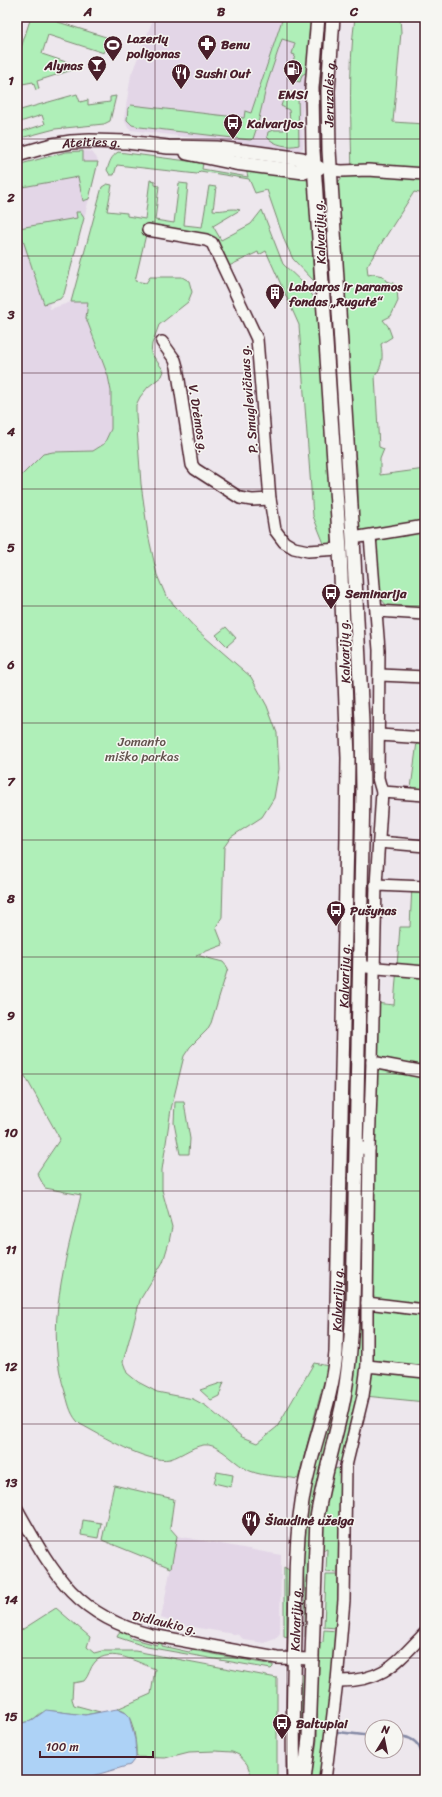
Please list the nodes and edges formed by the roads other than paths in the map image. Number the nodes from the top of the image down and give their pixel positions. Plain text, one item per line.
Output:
1 (318, 17) edge
2 (333, 17) edge
3 (17, 155) edge
4 (315, 167) junction
5 (331, 170) junction
6 (425, 174) edge
7 (148, 230) dead end
8 (162, 342) dead end
9 (270, 499) junction
10 (425, 526) edge
11 (370, 536) junction
12 (353, 543) junction
13 (340, 549) junction
14 (377, 611) junction
15 (425, 614) edge
16 (380, 675) junction
17 (425, 677) edge
18 (379, 735) junction
19 (425, 738) edge
20 (382, 792) junction
21 (425, 795) edge
22 (379, 842) junction
23 (425, 846) edge
24 (376, 885) junction
25 (425, 887) edge
26 (360, 967) junction
27 (373, 967) junction
28 (425, 972) edge
29 (343, 1024) junction
30 (358, 1025) junction
31 (372, 1062) junction
32 (425, 1072) edge
33 (356, 1148) junction
34 (369, 1149) junction
35 (367, 1303) junction
36 (425, 1310) edge
37 (336, 1352) junction
38 (351, 1352) junction
39 (367, 1366) junction
40 (425, 1372) edge
41 (329, 1462) junction
42 (346, 1466) junction
43 (17, 1509) edge
44 (425, 1633) edge
45 (294, 1659) junction
46 (313, 1659) junction
47 (337, 1681) junction
48 (294, 1780) edge
49 (304, 1780) edge
50 (325, 1780) edge

1 - 4 main road, Jeruzalės g.
2 - 5 main road, Jeruzalės g.
3 - 4 main road, Ateities g.
4 - 5 main road, Ateities g.
4 - 13 main road, Kalvarijų g.
5 - 6 street
5 - 12 main road, Kalvarijų g.
7 - 9 street, P. Smuglevičiaus g.
8 - 9 street, V. Drėmos g.
9 - 13 street, P. Smuglevičiaus g.
10 - 11 street
11 - 12 street
11 - 14 street
12 - 13 main road
12 - 26 main road, Kalvarijų g.
13 - 29 main road, Kalvarijų g.
14 - 15 street
14 - 16 street
16 - 17 street
16 - 18 street
18 - 19 street
18 - 20 street
20 - 21 street
20 - 22 street
22 - 23 street
22 - 24 street
24 - 25 street
24 - 27 street
26 - 27 street
26 - 30 main road, Kalvarijų g.
27 - 28 street
27 - 31 street
29 - 30 main road
29 - 37 main road, Kalvarijų g.
30 - 33 main road, Kalvarijų g.
31 - 32 street
31 - 34 street
33 - 34 street
33 - 38 main road, Kalvarijų g.
34 - 35 street
35 - 36 street
35 - 39 street
37 - 38 main road
37 - 45 main road, Kalvarijų g.
38 - 41 main road, Kalvarijų g.
39 - 40 street
39 - 42 street
41 - 42 street
41 - 46 main road, Kalvarijų g.
42 - 47 street
43 - 45 street, Didlaukio g.
44 - 47 street
45 - 46 street, Didlaukio g.
45 - 48 main road, Kalvarijų g.
46 - 49 main road, Kalvarijų g.
47 - 50 street

